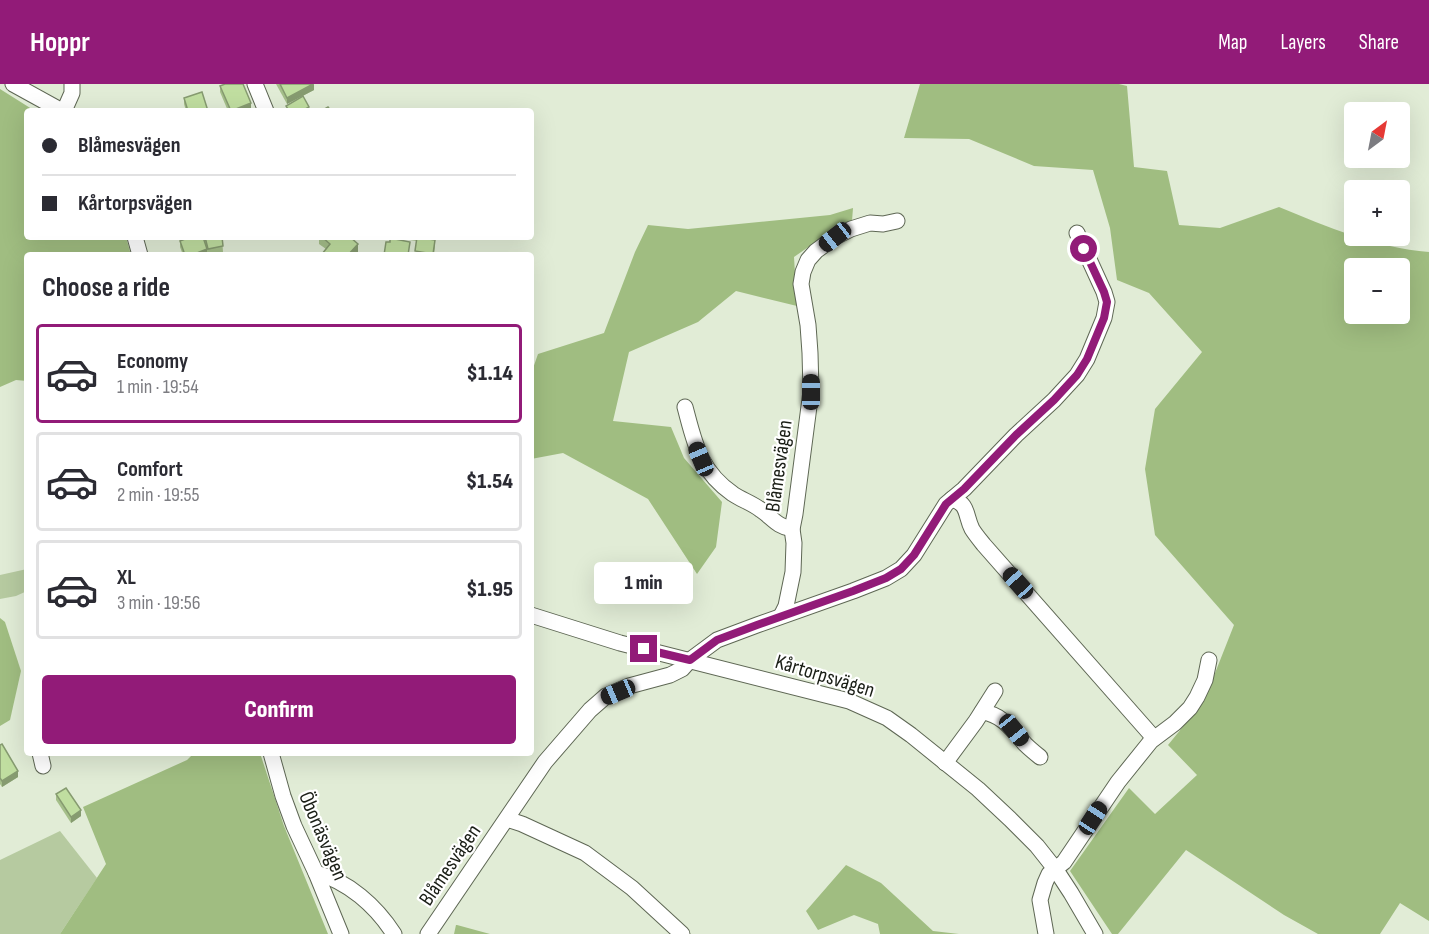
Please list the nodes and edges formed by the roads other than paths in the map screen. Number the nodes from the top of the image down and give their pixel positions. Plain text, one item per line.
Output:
1 (13, 84) edge
2 (72, 84) edge
3 (255, 84) edge
4 (57, 108) edge
5 (64, 108) edge
6 (265, 108) edge
7 (897, 221) dead end
8 (1077, 232) dead end
9 (685, 407) dead end
10 (952, 499) junction
11 (792, 529) junction
12 (534, 616) edge
13 (781, 616) junction
14 (690, 660) junction
15 (1209, 660) dead end
16 (995, 691) dead end
17 (982, 712) junction
18 (1154, 738) junction
19 (272, 756) edge
20 (1040, 757) dead end
21 (945, 763) junction
22 (507, 819) junction
23 (1056, 870) junction
24 (316, 873) junction
25 (341, 934) edge
26 (394, 934) edge
27 (428, 934) edge
28 (682, 934) edge
29 (1046, 934) edge
30 (1095, 934) edge

1 - 4 street
2 - 5 street
3 - 6 street
7 - 11 street, Blåmesvägen
8 - 10 street, Blåmesvägen
9 - 11 street, Blåmesvägen
10 - 13 street, Blåmesvägen
10 - 18 street
11 - 13 street, Blåmesvägen
12 - 14 street, Kårtorpsvägen
13 - 14 street, Blåmesvägen
14 - 21 street, Kårtorpsvägen
14 - 22 street, Blåmesvägen
15 - 18 street
16 - 17 street
17 - 20 street
17 - 21 street
18 - 23 street
19 - 24 street, Öbonäsvägen
21 - 23 street, Kårtorpsvägen
22 - 27 street, Blåmesvägen
22 - 28 street, Blåmesvägen
23 - 29 street
23 - 30 street, Kårtorpsvägen
24 - 25 street, Öbonäsvägen
24 - 26 street

